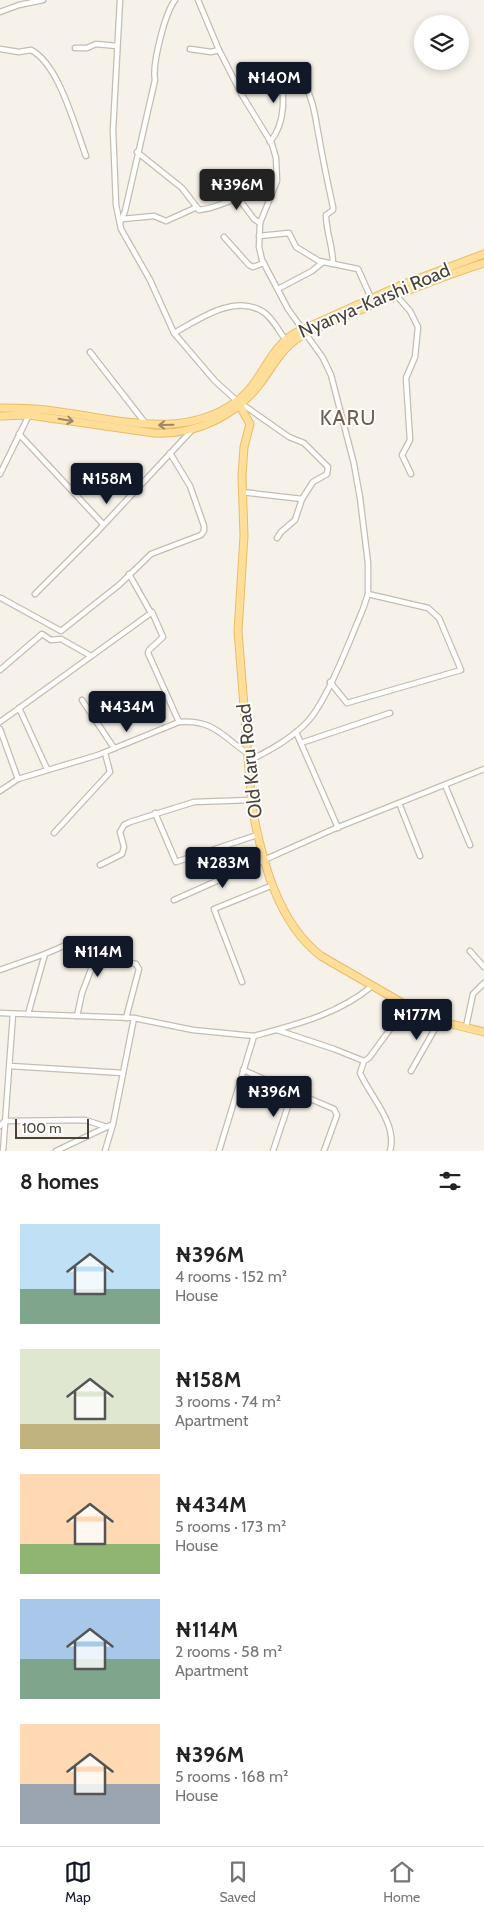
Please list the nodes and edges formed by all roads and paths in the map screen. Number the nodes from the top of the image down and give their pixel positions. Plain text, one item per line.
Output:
1 (43, 0) edge
2 (120, 0) edge
3 (175, 0) edge
4 (198, 0) edge
5 (0, 12) edge
6 (117, 46) junction
7 (75, 48) dead end
8 (0, 49) edge
9 (190, 49) dead end
10 (220, 50) junction
11 (280, 68) dead end
12 (282, 83) junction
13 (270, 142) junction
14 (137, 152) junction
15 (86, 156) dead end
16 (226, 182) dead end
17 (272, 193) junction
18 (239, 197) junction
19 (195, 208) junction
20 (121, 221) junction
21 (260, 223) junction
22 (259, 236) junction
23 (224, 237) dead end
24 (481, 259) edge
25 (323, 262) junction
26 (264, 264) junction
27 (333, 264) junction
28 (278, 289) junction
29 (396, 295) junction
30 (371, 298) junction
31 (304, 331) junction
32 (174, 332) junction
33 (285, 339) junction
34 (90, 352) dead end
35 (240, 403) junction
36 (0, 408) edge
37 (29, 415) junction
38 (0, 416) edge
39 (146, 424) junction
40 (193, 429) junction
41 (19, 434) junction
42 (170, 453) junction
43 (0, 474) edge
44 (411, 474) dead end
45 (242, 492) junction
46 (302, 499) junction
47 (103, 524) junction
48 (277, 538) dead end
49 (129, 574) junction
50 (35, 594) dead end
51 (368, 594) junction
52 (1, 598) dead end
53 (152, 612) junction
54 (91, 656) junction
55 (0, 670) edge
56 (330, 682) junction
57 (82, 700) dead end
58 (19, 708) junction
59 (390, 713) dead end
60 (0, 722) edge
61 (179, 722) junction
62 (0, 728) edge
63 (296, 732) junction
64 (301, 743) junction
65 (114, 748) junction
66 (105, 753) junction
67 (249, 757) junction
68 (47, 769) junction
69 (484, 769) edge
70 (18, 779) junction
71 (445, 785) junction
72 (0, 791) edge
73 (251, 800) junction
74 (399, 804) junction
75 (155, 813) junction
76 (338, 828) junction
77 (54, 833) dead end
78 (257, 835) junction
79 (470, 845) dead end
80 (420, 856) dead end
81 (264, 860) junction
82 (100, 865) dead end
83 (273, 885) junction
84 (174, 900) dead end
85 (73, 942) dead end
86 (470, 951) dead end
87 (45, 954) junction
88 (484, 967) edge
89 (0, 970) edge
90 (242, 982) dead end
91 (484, 983) edge
92 (372, 986) junction
93 (407, 1006) junction
94 (0, 1013) edge
95 (13, 1014) junction
96 (28, 1014) junction
97 (77, 1016) junction
98 (126, 1018) junction
99 (134, 1018) junction
100 (440, 1020) junction
101 (466, 1027) junction
102 (277, 1030) junction
103 (484, 1032) edge
104 (254, 1036) junction
105 (364, 1061) junction
106 (10, 1066) junction
107 (243, 1070) junction
108 (411, 1071) dead end
109 (123, 1073) junction
110 (293, 1090) junction
111 (6, 1121) junction
112 (113, 1124) junction
113 (0, 1126) edge
114 (108, 1127) junction
115 (3, 1151) edge
116 (56, 1151) edge
117 (105, 1151) edge
118 (219, 1151) edge
119 (273, 1151) edge
120 (324, 1151) edge
121 (390, 1151) edge

1 - 5 street
2 - 6 street
3 - 14 street
4 - 10 street
6 - 7 street
6 - 20 street
8 - 15 street
9 - 10 street
10 - 13 street
11 - 12 street
12 - 13 street
12 - 27 street
13 - 17 street
14 - 19 street
14 - 20 street
16 - 18 street
17 - 18 street
17 - 21 street
18 - 19 street
18 - 21 street
19 - 20 street
20 - 32 street
21 - 22 street
22 - 25 street
22 - 26 street
23 - 26 street
24 - 29 main road, Nyanya-Karshi Road
24 - 30 main road, Nyanya-Karshi Road
25 - 27 street
25 - 28 street
26 - 28 street
27 - 30 street
28 - 31 street
29 - 31 main road, Nyanya-Karshi Road
29 - 44 street
30 - 31 main road, Nyanya-Karshi Road
31 - 33 main road, Nyanya-Karshi Road
31 - 35 main road, Nyanya-Karshi Road
31 - 51 street
32 - 33 street
32 - 35 street
33 - 35 main road, Nyanya-Karshi Road
34 - 39 street
35 -> 39 main road, Nyanya-Karshi Road
35 - 40 main road, Nyanya-Karshi Road
35 - 45 main road, Old Karu Road
35 - 46 street
36 - 39 main road, Nyanya-Karshi Road
37 - 38 main road, Nyanya-Karshi Road
37 -> 40 main road, Nyanya-Karshi Road
37 - 41 street
40 - 42 street
41 - 43 street
41 - 47 street
42 - 47 street
42 - 49 street
45 - 46 street
45 - 67 main road, Old Karu Road
46 - 48 street
47 - 50 street
49 - 52 street
49 - 53 street
51 - 56 street
51 - 56 street
53 - 54 street
53 - 61 street
54 - 55 street
54 - 58 street
56 - 63 street
57 - 65 street
58 - 60 street
58 - 68 street
59 - 64 street
61 - 65 street
61 - 67 street
62 - 70 street
63 - 64 street
63 - 67 street
64 - 76 street
65 - 66 street
66 - 68 street
66 - 77 street
67 - 73 main road, Old Karu Road
68 - 70 street
69 - 71 street
70 - 72 street
71 - 74 street
71 - 79 street
73 - 75 street
73 - 78 main road, Old Karu Road
74 - 76 street
74 - 80 street
75 - 78 street
75 - 82 street
76 - 81 street
78 - 81 main road, Old Karu Road
81 - 83 main road, Old Karu Road
81 - 84 street
83 - 90 street
83 - 92 main road, Old Karu Road
85 - 87 street
86 - 88 street
87 - 89 street
87 - 96 street
91 - 101 street
92 - 93 main road, Old Karu Road
92 - 102 street
93 - 100 main road, Old Karu Road
93 - 105 street
94 - 95 street
95 - 96 street
95 - 106 street
96 - 97 street
97 - 98 street
97 - 98 street
98 - 99 street
99 - 104 street
99 - 109 street
100 - 101 main road, Old Karu Road
100 - 108 street
101 - 103 main road, Old Karu Road
102 - 104 street
102 - 105 street
104 - 107 street
105 - 121 street
106 - 109 street
106 - 111 street
107 - 110 street
107 - 118 street
109 - 112 street
110 - 119 street
110 - 120 street
111 - 113 street
111 - 114 street
111 - 115 street
112 - 114 street
112 - 117 street
114 - 116 street

